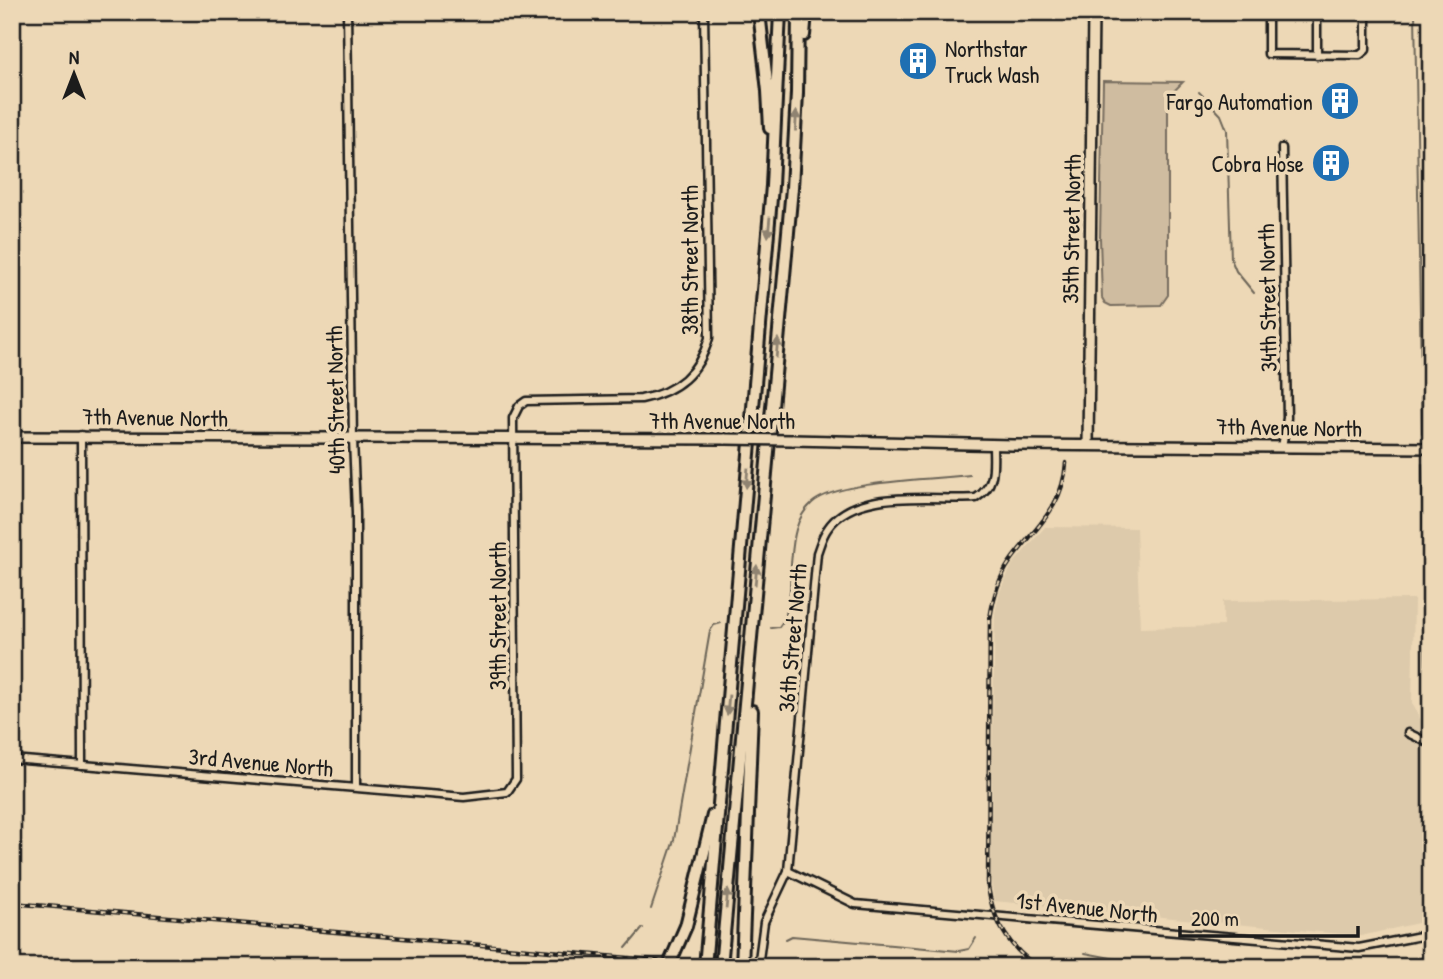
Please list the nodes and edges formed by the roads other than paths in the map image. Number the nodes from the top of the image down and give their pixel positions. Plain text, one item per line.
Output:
1 (347, 12) edge
2 (704, 12) edge
3 (759, 12) edge
4 (780, 12) edge
5 (798, 12) edge
6 (806, 12) edge
7 (1093, 12) edge
8 (1268, 12) edge
9 (1317, 12) edge
10 (1366, 12) edge
11 (1317, 55) junction
12 (797, 93) junction
13 (1282, 148) dead end
14 (772, 186) junction
15 (81, 435) junction
16 (12, 437) edge
17 (512, 438) junction
18 (353, 439) junction
19 (993, 443) junction
20 (1088, 445) junction
21 (1282, 447) junction
22 (1431, 448) edge
23 (754, 603) junction
24 (1408, 733) dead end
25 (1431, 744) edge
26 (12, 759) edge
27 (82, 765) junction
28 (722, 778) junction
29 (356, 787) junction
30 (507, 792) joint
31 (788, 871) junction
32 (1431, 934) edge
33 (668, 967) edge
34 (705, 967) edge
35 (721, 967) edge
36 (742, 967) edge
37 (758, 967) edge

1 - 18 street, 40th Street North
2 - 17 street, 38th Street North
3 - 14 highway
4 - 14 highway
5 - 12 highway
6 - 12 highway
7 - 20 street, 35th Street North
8 - 11 street
9 - 11 street
10 - 11 street
23 -> 12 highway
13 - 21 street, 34th Street North
14 -> 28 highway
15 - 16 street, 7th Avenue North
15 - 18 street, 7th Avenue North
15 - 27 street
17 - 18 street, 7th Avenue North
17 - 19 street, 7th Avenue North, bridge
17 - 30 street, 39th Street North
18 - 29 street, 40th Street North
19 - 20 street, 7th Avenue North
19 - 31 street, 36th Street North
20 - 21 street, 7th Avenue North
21 - 22 street, 7th Avenue North
35 -> 23 highway
23 - 36 highway
24 - 25 street
26 - 27 street, 3rd Avenue North
27 - 29 street, 3rd Avenue North
28 - 33 highway
28 - 34 highway
29 - 30 street, 3rd Avenue North
31 - 32 street, 1st Avenue North
31 - 37 street, 36th Street North

